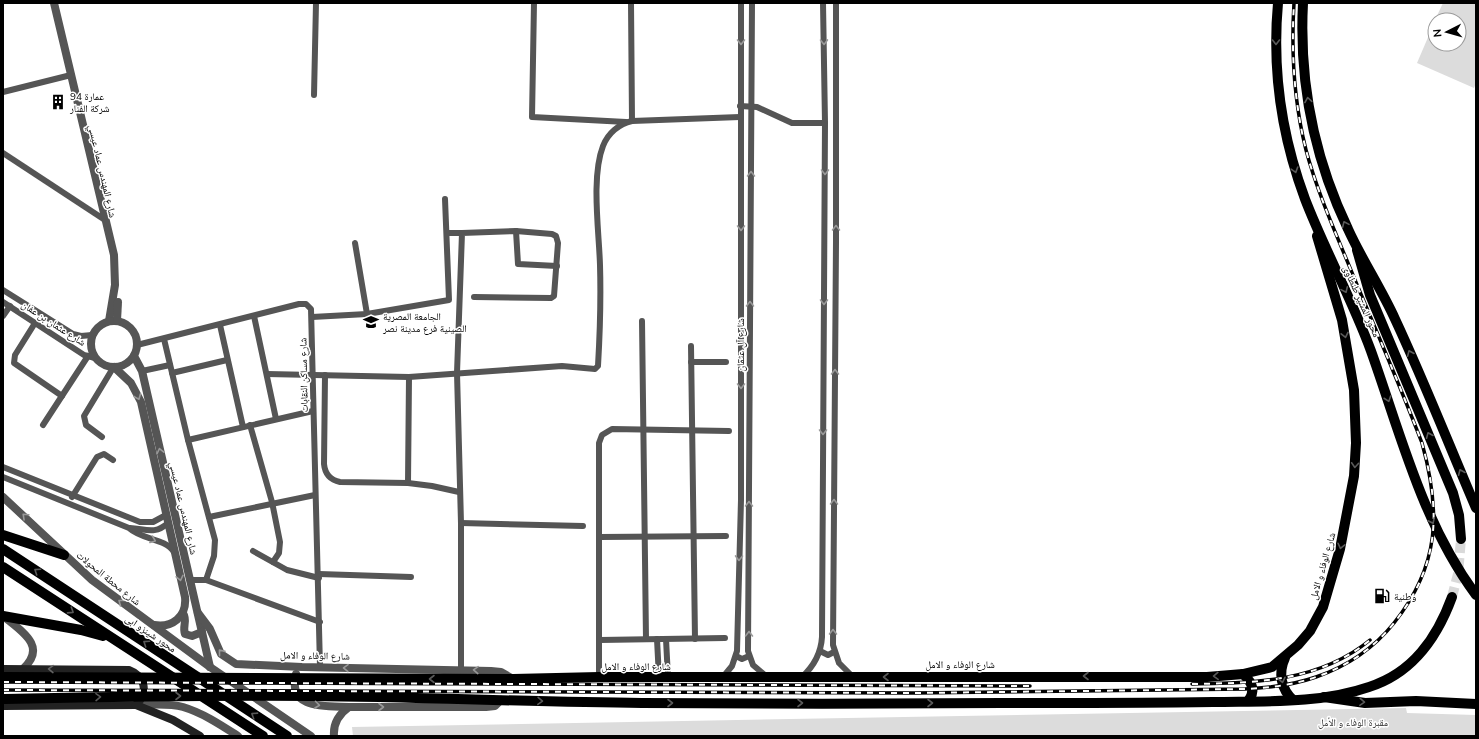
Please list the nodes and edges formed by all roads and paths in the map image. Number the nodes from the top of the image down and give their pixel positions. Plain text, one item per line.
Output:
1 (54, 3) edge
2 (58, 3) edge
3 (316, 3) edge
4 (534, 3) edge
5 (631, 3) edge
6 (741, 3) edge
7 (752, 3) edge
8 (823, 3) edge
9 (836, 3) edge
10 (1278, 3) edge
11 (1303, 3) edge
12 (71, 75) junction
13 (3, 92) edge
14 (314, 95) dead end
15 (740, 106) junction
16 (751, 106) junction
17 (740, 118) junction
18 (630, 122) junction
19 (825, 123) junction
20 (3, 153) edge
21 (445, 199) dead end
22 (1313, 217) junction
23 (104, 220) junction
24 (516, 231) junction
25 (447, 233) junction
26 (462, 233) junction
27 (825, 242) junction
28 (836, 242) junction
29 (355, 243) dead end
30 (1356, 245) junction
31 (556, 266) junction
32 (3, 290) edge
33 (474, 297) dead end
34 (3, 302) edge
35 (10, 306) junction
36 (367, 314) junction
37 (3, 316) edge
38 (254, 316) junction
39 (312, 317) junction
40 (642, 320) dead end
41 (113, 321) junction
42 (36, 323) junction
43 (220, 324) junction
44 (92, 335) junction
45 (164, 339) junction
46 (137, 345) junction
47 (691, 346) dead end
48 (134, 356) junction
49 (91, 357) junction
50 (227, 360) junction
51 (692, 362) junction
52 (726, 362) dead end
53 (170, 364) junction
54 (114, 368) junction
55 (142, 371) junction
56 (172, 373) junction
57 (457, 373) junction
58 (267, 374) junction
59 (314, 375) junction
60 (325, 375) junction
61 (409, 377) junction
62 (62, 396) junction
63 (313, 411) junction
64 (276, 419) junction
65 (43, 425) dead end
66 (250, 425) junction
67 (243, 427) junction
68 (643, 430) junction
69 (693, 431) junction
70 (729, 431) dead end
71 (102, 437) dead end
72 (188, 440) junction
73 (113, 460) dead end
74 (3, 467) edge
75 (3, 477) edge
76 (408, 483) junction
77 (459, 492) junction
78 (73, 495) junction
79 (315, 495) junction
80 (3, 497) edge
81 (69, 502) junction
82 (272, 502) junction
83 (1476, 508) edge
84 (166, 515) junction
85 (209, 517) junction
86 (168, 523) junction
87 (461, 523) junction
88 (583, 526) dead end
89 (129, 528) junction
90 (3, 535) edge
91 (726, 536) dead end
92 (644, 537) junction
93 (694, 537) junction
94 (600, 538) junction
95 (1461, 539) tunnel mouth
96 (3, 549) edge
97 (253, 551) dead end
98 (175, 553) junction
99 (64, 555) junction
100 (273, 562) junction
101 (3, 567) edge
102 (319, 576) junction
103 (411, 577) dead end
104 (190, 580) junction
105 (206, 580) junction
106 (1476, 595) edge
107 (1452, 597) tunnel mouth
108 (183, 613) junction
109 (198, 613) junction
110 (3, 616) edge
111 (320, 622) junction
112 (152, 625) junction
113 (202, 632) junction
114 (725, 638) dead end
115 (646, 639) junction
116 (657, 639) junction
117 (666, 639) junction
118 (695, 639) junction
119 (600, 640) junction
120 (117, 641) junction
121 (820, 651) junction
122 (834, 652) junction
123 (667, 655) junction
124 (658, 656) junction
125 (736, 656) junction
126 (749, 656) junction
127 (1285, 658) junction
128 (210, 666) junction
129 (302, 667) junction
130 (320, 667) junction
131 (3, 669) edge
132 (23, 669) junction
133 (460, 669) junction
134 (1243, 674) junction
135 (3, 677) edge
136 (599, 677) junction
137 (854, 677) junction
138 (663, 678) junction
139 (722, 678) junction
140 (769, 678) junction
141 (801, 678) junction
142 (513, 679) junction
143 (1324, 697) junction
144 (3, 699) edge
145 (138, 700) junction
146 (501, 700) junction
147 (1294, 700) junction
148 (1248, 701) junction
149 (1476, 704) edge
150 (3, 706) edge
151 (349, 706) junction
152 (200, 736) edge
153 (238, 736) edge
154 (263, 736) edge
155 (287, 736) edge
156 (311, 736) edge
157 (334, 736) edge

1 - 12 street, شارع المهندس عماد عيسي
2 - 41 street, شارع المهندس عماد عيسي
3 - 14 street
4 - 18 street
5 - 18 street
6 -> 15 street, شارع آل عثمان
7 - 16 street, شارع آل عثمان
8 -> 19 street
28 -> 9 street
10 -> 22 main road, محور المشير طنطاوى
30 -> 11 main road, محور المشير طنطاوى
12 - 13 street
12 - 23 street, شارع المهندس عماد عيسي
15 - 16 street
15 - 17 street, شارع آل عثمان
16 - 19 street
126 -> 16 street, شارع آل عثمان
17 - 18 street
17 -> 125 street, شارع آل عثمان
18 - 57 street
19 -> 27 street
20 - 23 street
21 - 25 street
22 -> 106 main road, محور المشير طنطاوى
22 -> 127 main road, شارع الوفاء و الامل
23 - 41 street, شارع المهندس عماد عيسي
24 - 26 street
24 - 31 street
24 - 31 street
25 - 26 street
25 - 36 street
26 - 57 street
27 - 28 street
27 -> 121 street
122 -> 28 street
29 - 36 street
83 -> 30 main road, محور المشير طنطاوى
95 -> 30 main road
31 - 33 street
32 - 44 street, شارع عثمان بن عفان
34 - 35 street, شارع عثمان بن عفان
35 - 37 street
35 - 42 street, شارع عثمان بن عفان
36 - 39 street
38 - 39 street
38 - 43 street
38 - 58 street
39 - 59 street, شارع مساكن النقابات
40 - 68 street
41 - 44 street
41 - 46 street
42 - 49 street, شارع عثمان بن عفان
42 - 62 street
43 - 45 street
43 - 50 street
44 - 49 street
45 - 46 street
45 - 53 street
46 - 48 street
47 - 51 street
48 - 54 street
48 - 55 street, شارع المهندس عماد عيسي
49 - 54 street
49 - 62 street
50 - 56 street
50 - 67 street
51 - 52 street
51 - 69 street
53 - 55 street
53 - 56 street
54 - 71 street
54 -> 84 street, شارع المهندس عماد عيسي
104 -> 55 street, شارع المهندس عماد عيسي
56 - 72 street
57 - 61 street
57 - 77 street
58 - 59 street
58 - 64 street
59 - 60 street
59 - 63 street, شارع مساكن النقابات
60 - 61 street
60 - 76 street
61 - 76 street
62 - 65 street
63 - 64 street
63 - 79 street, شارع مساكن النقابات
64 - 66 street
66 - 67 street
66 - 82 street
67 - 72 street
68 - 69 street
68 - 92 street
68 - 94 street
69 - 70 street
69 - 93 street
72 - 85 street
73 - 78 street
74 - 78 street
75 - 81 street
76 - 77 street
77 - 87 street
78 - 81 street
78 - 84 street
79 - 82 street
79 - 102 street, شارع مساكن النقابات
99 -> 80 street, شارع محطة المحولات
81 - 89 street
82 - 85 street
82 - 100 street
84 - 86 street, شارع المهندس عماد عيسي
85 - 105 street
86 - 89 street
86 - 98 street, شارع المهندس عماد عيسي
87 - 88 street
87 - 133 street
89 -> 98 street
90 - 99 main road
91 - 93 street
92 - 93 street
92 - 94 street
92 - 115 street
93 - 118 street
94 - 119 street
155 -> 96 main road, محور شينزو ابى
97 - 100 street
98 -> 108 street, شارع المهندس عماد عيسي
112 -> 99 street, شارع محطة المحولات
100 - 102 street
101 -> 120 main road
102 - 103 street
102 - 111 street, شارع مساكن النقابات
104 - 105 street
104 - 109 street, شارع المهندس عماد عيسي
105 - 111 street
107 - 143 main road
108 - 112 street
108 - 113 street, شارع المهندس عماد عيسي
109 - 113 street, شارع المهندس عماد عيسي
129 -> 109 street, شارع الوفاء و الامل
110 - 120 main road
110 - 132 street
111 - 130 street, شارع مساكن النقابات
112 - 128 street, شارع محطة المحولات
113 - 128 street, شارع المهندس عماد عيسي
114 - 118 street
115 - 116 street
115 - 119 street
116 - 117 street
116 - 124 street
117 - 118 street
117 - 123 street
119 - 136 street
120 - 154 main road
121 - 122 street
121 - 141 street
122 - 137 street
123 - 124 street
123 - 138 street
124 - 138 street
125 - 126 street
125 - 139 street, شارع آل عثمان
126 - 140 street
127 - 134 main road, شارع الوفاء و الامل
127 -> 147 main road
128 - 156 street, شارع محطة المحولات
129 - 130 street, شارع الوفاء و الامل
129 -> 151 street
133 -> 130 street, شارع الوفاء و الامل
131 - 132 main road
145 -> 132 main road
142 -> 133 street, شارع الوفاء و الامل
134 -> 137 main road, شارع الوفاء و الامل
134 - 148 main road
142 -> 135 main road
136 - 138 main road, شارع الوفاء و الامل
136 - 142 main road, شارع الوفاء و الامل
137 - 141 main road, شارع الوفاء و الامل
138 - 139 main road, شارع الوفاء و الامل
139 - 140 main road, شارع الوفاء و الامل
140 - 141 main road, شارع الوفاء و الامل
143 - 147 main road
143 -> 149 main road
144 -> 145 main road
145 -> 146 main road
145 - 150 main road
145 - 152 main road
145 - 153 street
146 -> 148 main road
151 -> 146 street
147 - 148 main road
151 - 157 street

